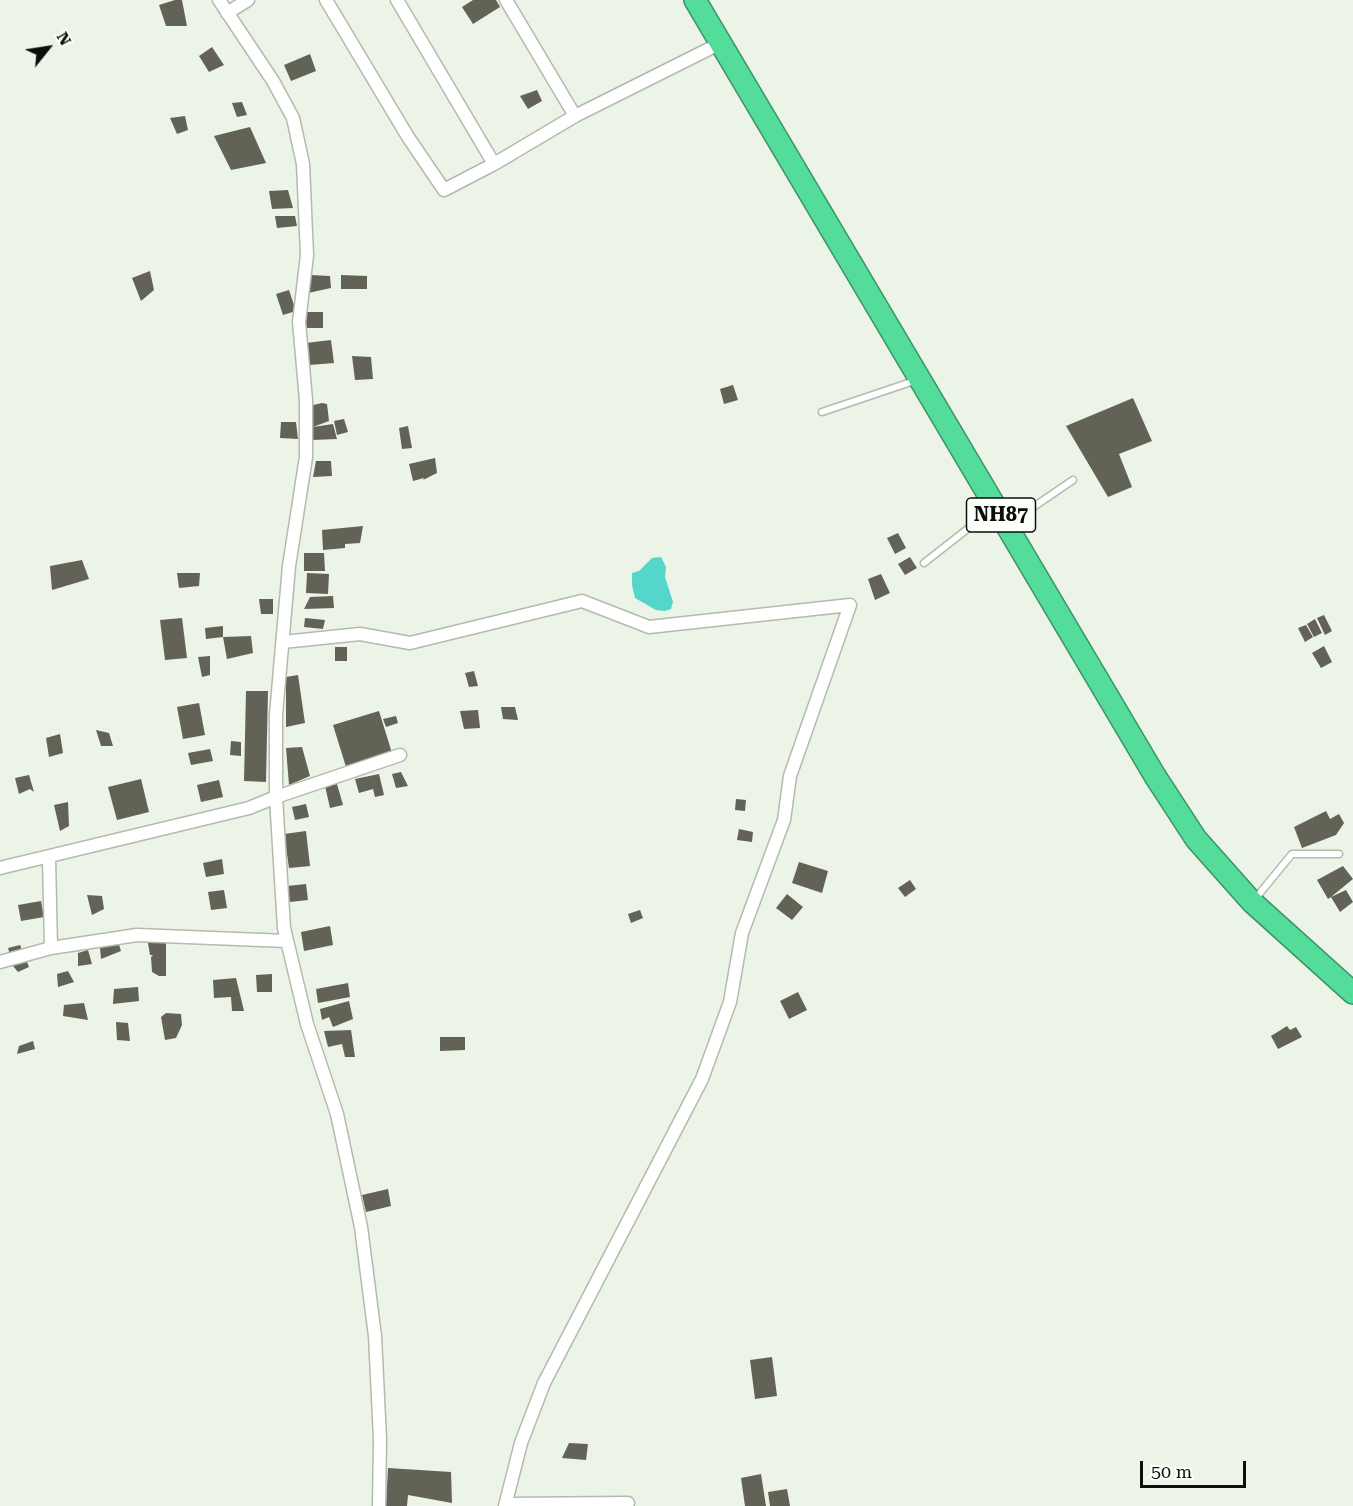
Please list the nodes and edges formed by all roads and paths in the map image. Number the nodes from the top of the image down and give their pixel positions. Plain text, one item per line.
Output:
1 (219, 0) edge
2 (248, 0) edge
3 (326, 0) edge
4 (397, 0) edge
5 (506, 0) edge
6 (695, 0) edge
7 (227, 13) junction
8 (721, 44) junction
9 (576, 116) junction
10 (494, 164) junction
11 (920, 379) junction
12 (822, 412) dead end
13 (1073, 480) dead end
14 (1001, 516) junction
15 (924, 563) dead end
16 (283, 642) junction
17 (400, 755) dead end
18 (276, 797) junction
19 (1339, 854) dead end
20 (49, 858) junction
21 (0, 868) edge
22 (1252, 902) junction
23 (287, 941) junction
24 (51, 948) junction
25 (0, 963) edge
26 (1353, 993) edge
27 (628, 1503) dead end
28 (506, 1505) edge
29 (379, 1506) edge

1 - 7 street
2 - 7 street
3 - 10 street
4 - 10 street
5 - 9 street
6 - 8 highway, NH87
7 - 16 street
8 - 9 street
8 - 11 highway, NH87
9 - 10 street
11 - 12 lane
11 - 14 highway, NH87
13 - 14 lane
14 - 15 lane
14 - 22 highway, NH87
16 - 18 street
16 - 28 street
17 - 18 street
18 - 20 street
18 - 23 street
19 - 22 lane
20 - 21 street
20 - 24 street
22 - 26 highway, NH87
23 - 24 street
23 - 29 street
24 - 25 street
27 - 28 street

